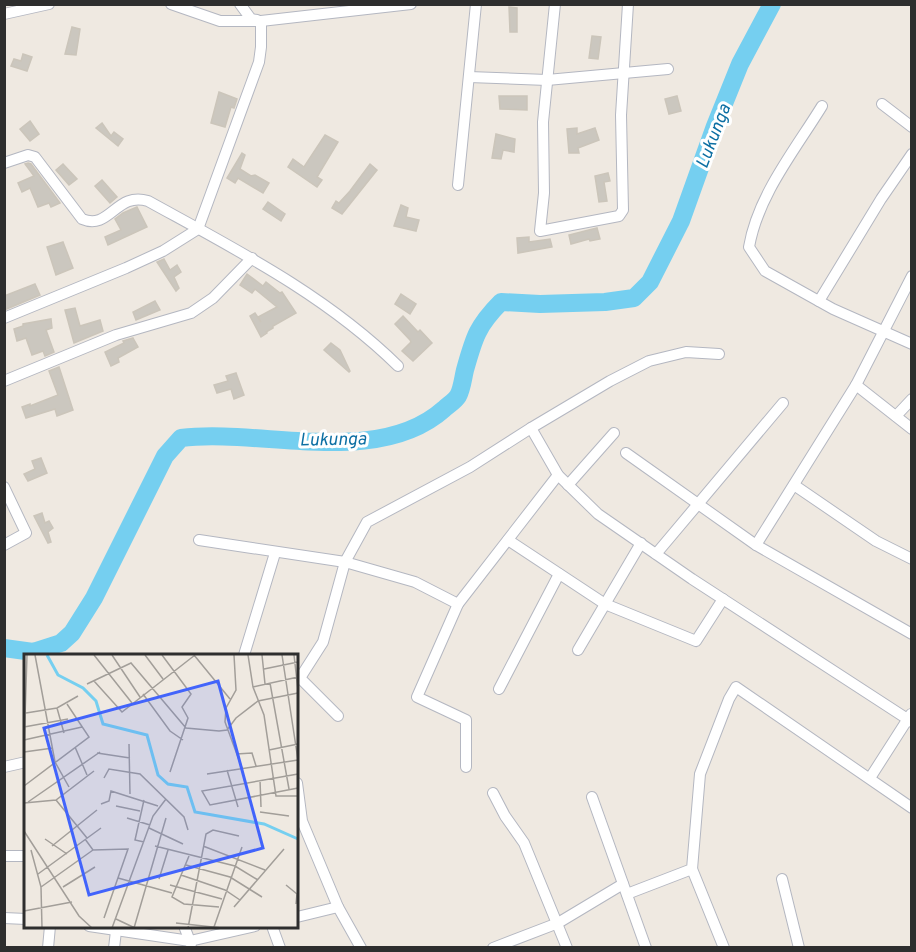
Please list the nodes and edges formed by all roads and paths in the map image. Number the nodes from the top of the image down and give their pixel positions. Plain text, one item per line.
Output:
1 (49, 4) edge
2 (171, 4) edge
3 (240, 4) edge
4 (411, 4) edge
5 (476, 4) edge
6 (555, 4) edge
7 (628, 4) edge
8 (398, 5) edge
9 (4, 14) edge
10 (261, 21) junction
11 (668, 69) dead end
12 (624, 72) junction
13 (469, 77) junction
14 (548, 80) junction
15 (882, 104) dead end
16 (822, 106) dead end
17 (912, 127) edge
18 (912, 153) edge
19 (4, 163) edge
20 (458, 185) dead end
21 (198, 229) junction
22 (252, 258) junction
23 (912, 276) edge
24 (819, 301) junction
25 (4, 318) edge
26 (883, 332) junction
27 (912, 344) edge
28 (719, 354) dead end
29 (398, 366) dead end
30 (4, 381) edge
31 (856, 385) junction
32 (912, 399) edge
33 (783, 403) dead end
34 (896, 416) junction
35 (531, 428) junction
36 (912, 429) edge
37 (614, 433) dead end
38 (626, 453) dead end
39 (558, 475) junction
40 (568, 485) junction
41 (794, 485) junction
42 (4, 487) edge
43 (698, 504) junction
44 (199, 540) dead end
45 (508, 540) junction
46 (641, 543) junction
47 (4, 545) edge
48 (756, 545) junction
49 (275, 553) junction
50 (656, 554) junction
51 (912, 559) edge
52 (345, 562) junction
53 (559, 574) junction
54 (723, 599) junction
55 (458, 604) junction
56 (605, 604) junction
57 (912, 634) edge
58 (578, 650) dead end
59 (244, 654) edge
60 (499, 688) dead end
61 (338, 716) dead end
62 (910, 718) edge
63 (24, 762) edge
64 (4, 767) edge
65 (466, 767) dead end
66 (870, 778) junction
67 (298, 791) edge
68 (493, 793) dead end
69 (592, 797) dead end
70 (912, 808) edge
71 (4, 855) edge
72 (24, 856) edge
73 (692, 869) junction
74 (782, 879) dead end
75 (625, 889) junction
76 (338, 907) junction
77 (298, 917) edge
78 (4, 918) edge
79 (24, 919) edge
80 (558, 923) junction
81 (50, 928) edge
82 (96, 928) edge
83 (184, 928) edge
84 (251, 928) edge
85 (272, 928) edge
86 (116, 931) junction
87 (191, 944) edge
88 (48, 948) edge
89 (114, 948) edge
90 (280, 948) edge
91 (360, 948) edge
92 (493, 948) edge
93 (567, 948) edge
94 (646, 948) edge
95 (724, 948) edge
96 (799, 948) edge

1 - 9 street
2 - 10 street
3 - 10 street
4 - 8 street
5 - 13 street
6 - 14 street
7 - 12 street
8 - 10 street
10 - 21 street
11 - 12 street
12 - 14 street
12 - 14 street
13 - 14 street
13 - 20 street
15 - 17 street
16 - 24 street
18 - 24 street
19 - 21 street
21 - 22 street
21 - 25 street
22 - 29 street
22 - 30 street
23 - 26 street
24 - 26 street
26 - 27 street
26 - 31 street
28 - 35 street
31 - 34 street
31 - 41 street
32 - 34 street
33 - 43 street
34 - 36 street
35 - 39 street
35 - 52 street
37 - 40 street
38 - 43 street
39 - 40 street
39 - 45 street
40 - 46 street
41 - 48 street
41 - 51 street
42 - 47 street
43 - 48 street
43 - 50 street
44 - 49 street
45 - 53 street
45 - 55 street
46 - 50 street
46 - 56 street
48 - 57 street
49 - 52 street
49 - 59 street
50 - 54 street
52 - 55 street
52 - 61 street
53 - 56 street
53 - 60 street
54 - 56 street
54 - 62 street
55 - 65 street
56 - 58 street
62 - 66 street
63 - 64 street
66 - 70 street
66 - 73 street
67 - 76 street
68 - 80 street
69 - 75 street
71 - 72 street
73 - 75 street
73 - 95 street
74 - 96 street
75 - 80 street
75 - 94 street
76 - 77 street
76 - 91 street
78 - 79 street
80 - 92 street
80 - 93 street
81 - 88 street
82 - 86 street
83 - 87 street
84 - 87 street
85 - 90 street
86 - 87 street
86 - 89 street

